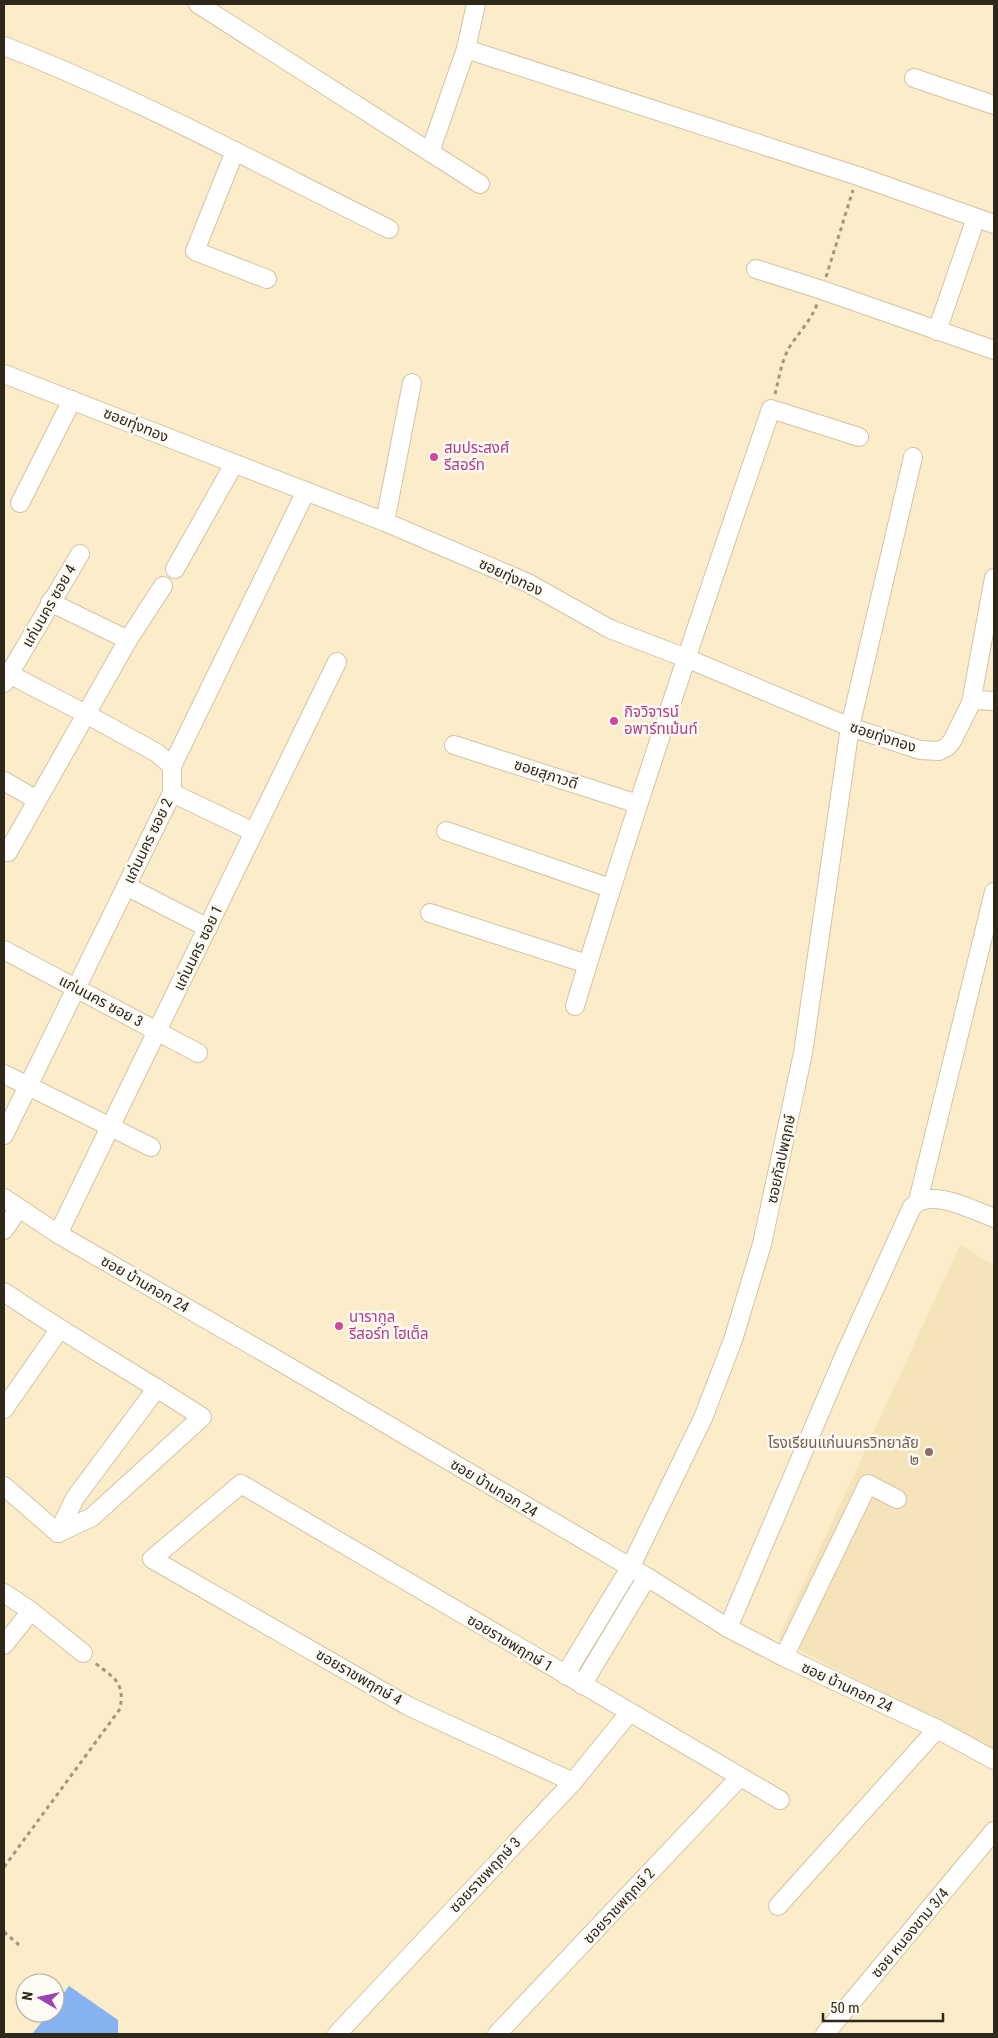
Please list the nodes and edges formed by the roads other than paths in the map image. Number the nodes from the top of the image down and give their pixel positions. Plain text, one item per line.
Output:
1 (198, 4) edge
2 (476, 4) edge
3 (4, 46) edge
4 (466, 50) junction
5 (914, 78) dead end
6 (994, 105) edge
7 (235, 151) junction
8 (430, 152) junction
9 (480, 184) dead end
10 (976, 218) junction
11 (994, 224) edge
12 (389, 229) dead end
13 (756, 270) dead end
14 (267, 279) dead end
15 (937, 330) junction
16 (994, 350) edge
17 (4, 374) edge
18 (412, 383) dead end
19 (72, 400) junction
20 (858, 436) dead end
21 (913, 457) dead end
22 (234, 464) junction
23 (306, 491) junction
24 (20, 503) dead end
25 (386, 522) junction
26 (80, 554) dead end
27 (175, 569) dead end
28 (994, 578) edge
29 (162, 586) dead end
30 (50, 602) junction
31 (128, 640) junction
32 (686, 658) junction
33 (337, 662) dead end
34 (6, 679) edge
35 (994, 701) edge
36 (971, 703) junction
37 (86, 714) junction
38 (850, 726) junction
39 (454, 745) dead end
40 (172, 766) junction
41 (4, 781) edge
42 (172, 793) junction
43 (37, 800) junction
44 (638, 804) junction
45 (446, 831) dead end
46 (254, 832) junction
47 (8, 852) dead end
48 (126, 886) junction
49 (610, 888) junction
50 (994, 892) edge
51 (430, 913) dead end
52 (208, 928) junction
53 (4, 950) edge
54 (588, 964) junction
55 (76, 988) junction
56 (575, 1006) dead end
57 (157, 1031) junction
58 (198, 1053) dead end
59 (4, 1074) edge
60 (28, 1086) junction
61 (111, 1127) junction
62 (4, 1135) edge
63 (152, 1147) dead end
64 (4, 1198) edge
65 (918, 1201) junction
66 (19, 1208) junction
67 (994, 1218) edge
68 (4, 1230) edge
69 (58, 1234) junction
70 (4, 1292) edge
71 (59, 1330) junction
72 (157, 1388) junction
73 (4, 1409) edge
74 (241, 1484) joint
75 (4, 1486) edge
76 (897, 1499) dead end
77 (58, 1533) junction
78 (630, 1568) junction
79 (648, 1577) junction
80 (4, 1593) edge
81 (30, 1611) junction
82 (728, 1628) junction
83 (4, 1645) edge
84 (83, 1653) road end
85 (784, 1658) junction
86 (565, 1675) junction
87 (582, 1685) junction
88 (629, 1713) junction
89 (937, 1729) junction
90 (994, 1760) edge
91 (740, 1777) junction
92 (573, 1782) junction
93 (780, 1800) dead end
94 (994, 1832) edge
95 (778, 1906) dead end
96 (337, 2034) edge
97 (497, 2034) edge
98 (825, 2034) edge

1 - 8 street
2 - 4 street
3 - 7 street
4 - 8 street
4 - 10 street
5 - 6 street
7 - 12 street
7 - 14 street
8 - 9 street
10 - 11 street
10 - 15 street
13 - 15 street
15 - 16 street
17 - 19 street, ซอยทุ่งทอง
18 - 25 street
19 - 22 street, ซอยทุ่งทอง
19 - 24 street
20 - 32 street
21 - 38 street, ซอยกัลปพฤกษ์
22 - 23 street, ซอยทุ่งทอง
22 - 27 street
23 - 25 street, ซอยทุ่งทอง
23 - 40 street, แก่นนคร ซอย 2
25 - 32 street, ซอยทุ่งทอง
26 - 30 street, แก่นนคร ซอย 4
28 - 36 street, ซอยทุ่งทอง
29 - 31 street
30 - 31 street
30 - 34 street, แก่นนคร ซอย 4
31 - 37 street
32 - 38 street, ซอยทุ่งทอง
32 - 44 street
33 - 46 street, แก่นนคร ซอย 1
34 - 37 street
35 - 36 street
36 - 38 street, ซอยทุ่งทอง
37 - 40 street
37 - 43 street
38 - 78 street, ซอยกัลปพฤกษ์
39 - 44 street, ซอยสุภาวดี
40 - 42 street, แก่นนคร ซอย 2
41 - 43 street
42 - 46 street
42 - 48 street, แก่นนคร ซอย 2
43 - 47 street
44 - 49 street
45 - 49 street
46 - 52 street, แก่นนคร ซอย 1
48 - 52 street
48 - 55 street, แก่นนคร ซอย 2
49 - 54 street
50 - 65 street
51 - 54 street
52 - 57 street, แก่นนคร ซอย 1
53 - 55 street, แก่นนคร ซอย 3
54 - 56 street
55 - 57 street, แก่นนคร ซอย 3
55 - 60 street, แก่นนคร ซอย 2
57 - 58 street, แก่นนคร ซอย 3
57 - 61 street, แก่นนคร ซอย 1
59 - 60 street
60 - 61 street
60 - 62 street, แก่นนคร ซอย 2
61 - 63 street
61 - 69 street, แก่นนคร ซอย 1
64 - 66 street, ซอย บ้านกอก 24
65 - 67 street
65 - 82 street
66 - 68 street
66 - 69 street, ซอย บ้านกอก 24
69 - 78 street, ซอย บ้านกอก 24
70 - 71 street
71 - 72 street
71 - 73 street
72 - 77 street
72 - 77 street
74 - 86 street, ซอยราชพฤกษ์ 1
74 - 92 street, ซอยราชพฤกษ์ 4
75 - 77 street
76 - 85 street
78 - 79 street, ซอย บ้านกอก 24
78 - 86 street, ซอยกัลปพฤกษ์
79 - 82 street, ซอย บ้านกอก 24
79 - 87 street
80 - 81 street
81 - 83 street
81 - 84 street
82 - 85 street, ซอย บ้านกอก 24
85 - 89 street, ซอย บ้านกอก 24
86 - 87 street, ซอยราชพฤกษ์ 1
87 - 88 street, ซอยราชพฤกษ์ 1
88 - 91 street, ซอยราชพฤกษ์ 1
88 - 92 street, ซอยราชพฤกษ์ 3
89 - 90 street, ซอย บ้านกอก 24
89 - 95 street
91 - 93 street, ซอยราชพฤกษ์ 1
91 - 97 street, ซอยราชพฤกษ์ 2
92 - 96 street, ซอยราชพฤกษ์ 3
94 - 98 street, ซอย หนองขาม 3/4

